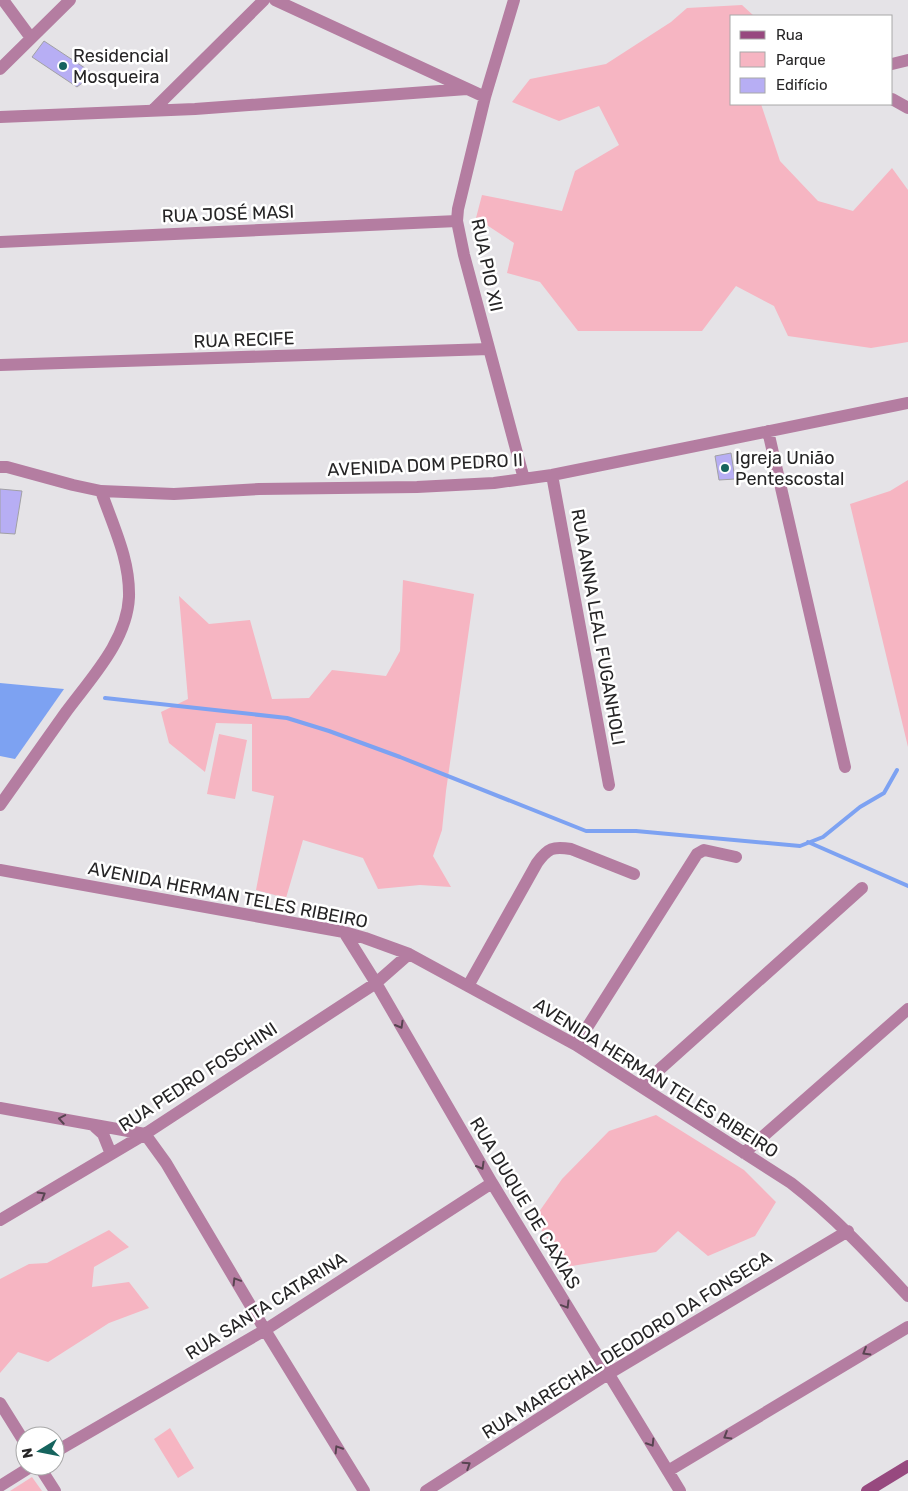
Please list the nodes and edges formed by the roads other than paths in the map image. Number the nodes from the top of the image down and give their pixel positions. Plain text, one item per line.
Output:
1 (3, 0) edge
2 (70, 0) edge
3 (264, 0) edge
4 (275, 0) edge
5 (514, 0) edge
6 (30, 38) junction
7 (908, 60) edge
8 (893, 64) edge
9 (0, 69) edge
10 (467, 89) junction
11 (485, 97) junction
12 (893, 100) edge
13 (908, 108) edge
14 (153, 110) junction
15 (0, 117) edge
16 (457, 221) junction
17 (0, 242) edge
18 (488, 349) junction
19 (0, 365) edge
20 (908, 403) edge
21 (768, 431) junction
22 (2, 464) edge
23 (552, 475) junction
24 (524, 479) junction
25 (101, 491) junction
26 (845, 767) dead end
27 (609, 785) dead end
28 (0, 805) edge
29 (736, 857) dead end
30 (0, 870) edge
31 (634, 874) dead end
32 (862, 888) dead end
33 (344, 932) junction
34 (409, 954) junction
35 (376, 983) junction
36 (468, 986) junction
37 (908, 1009) edge
38 (576, 1045) junction
39 (641, 1086) junction
40 (0, 1108) edge
41 (93, 1125) junction
42 (145, 1134) junction
43 (744, 1153) junction
44 (111, 1154) junction
45 (492, 1183) junction
46 (0, 1220) edge
47 (848, 1231) junction
48 (908, 1296) edge
49 (908, 1327) edge
50 (265, 1330) junction
51 (608, 1374) junction
52 (0, 1403) edge
53 (15, 1427) edge
54 (65, 1446) edge
55 (908, 1466) edge
56 (668, 1471) junction
57 (16, 1476) edge
58 (45, 1476) edge
59 (0, 1486) edge
60 (54, 1491) edge
61 (364, 1491) edge
62 (426, 1491) edge
63 (680, 1491) edge
64 (867, 1491) edge

1 - 6 street
2 - 6 street
3 - 14 street
4 - 10 street
5 - 11 street, RUA PIO XII
6 - 9 street
7 - 8 street
10 - 11 street
10 - 14 street
11 - 16 street, RUA PIO XII
12 - 13 street
14 - 15 street
16 - 17 street, RUA JOSÉ MASI
16 - 18 street, RUA PIO XII
18 - 19 street, RUA RECIFE
18 - 24 street, RUA PIO XII
20 - 21 street, AVENIDA DOM PEDRO II
21 - 23 street, AVENIDA DOM PEDRO II
21 - 26 street
22 - 25 street, AVENIDA DOM PEDRO II
23 - 24 street, AVENIDA DOM PEDRO II
23 - 27 street, RUA ANNA LEAL FUGANHOLI
24 - 25 street, AVENIDA DOM PEDRO II
25 - 28 street
29 - 38 street
30 - 33 street, AVENIDA HERMAN TELES RIBEIRO
31 - 36 street
32 - 39 street
33 - 34 street, AVENIDA HERMAN TELES RIBEIRO
33 - 35 street, RUA DUQUE DE CAXIAS
34 - 35 street, RUA PEDRO FOSCHINI
34 - 36 street, AVENIDA HERMAN TELES RIBEIRO
35 - 42 street, RUA PEDRO FOSCHINI
35 -> 45 street, RUA DUQUE DE CAXIAS
36 - 38 street, AVENIDA HERMAN TELES RIBEIRO
37 - 43 street
38 - 39 street, AVENIDA HERMAN TELES RIBEIRO
39 - 43 street, AVENIDA HERMAN TELES RIBEIRO
41 -> 40 street
41 - 42 street
41 - 44 street
42 - 44 street, RUA PEDRO FOSCHINI
50 -> 42 street
43 - 47 street, AVENIDA HERMAN TELES RIBEIRO
46 -> 44 street, RUA PEDRO FOSCHINI
45 - 50 street, RUA SANTA CATARINA
45 -> 51 street, RUA DUQUE DE CAXIAS
47 - 48 street, AVENIDA HERMAN TELES RIBEIRO
47 - 51 street, RUA MARECHAL DEODORO DA FONSECA
49 -> 56 street
50 - 54 street, RUA SANTA CATARINA
61 -> 50 street
51 -> 56 street, RUA DUQUE DE CAXIAS
62 -> 51 street, RUA MARECHAL DEODORO DA FONSECA
52 - 53 street
55 - 64 street
56 - 63 street, RUA DUQUE DE CAXIAS
57 - 59 street
58 - 60 street

